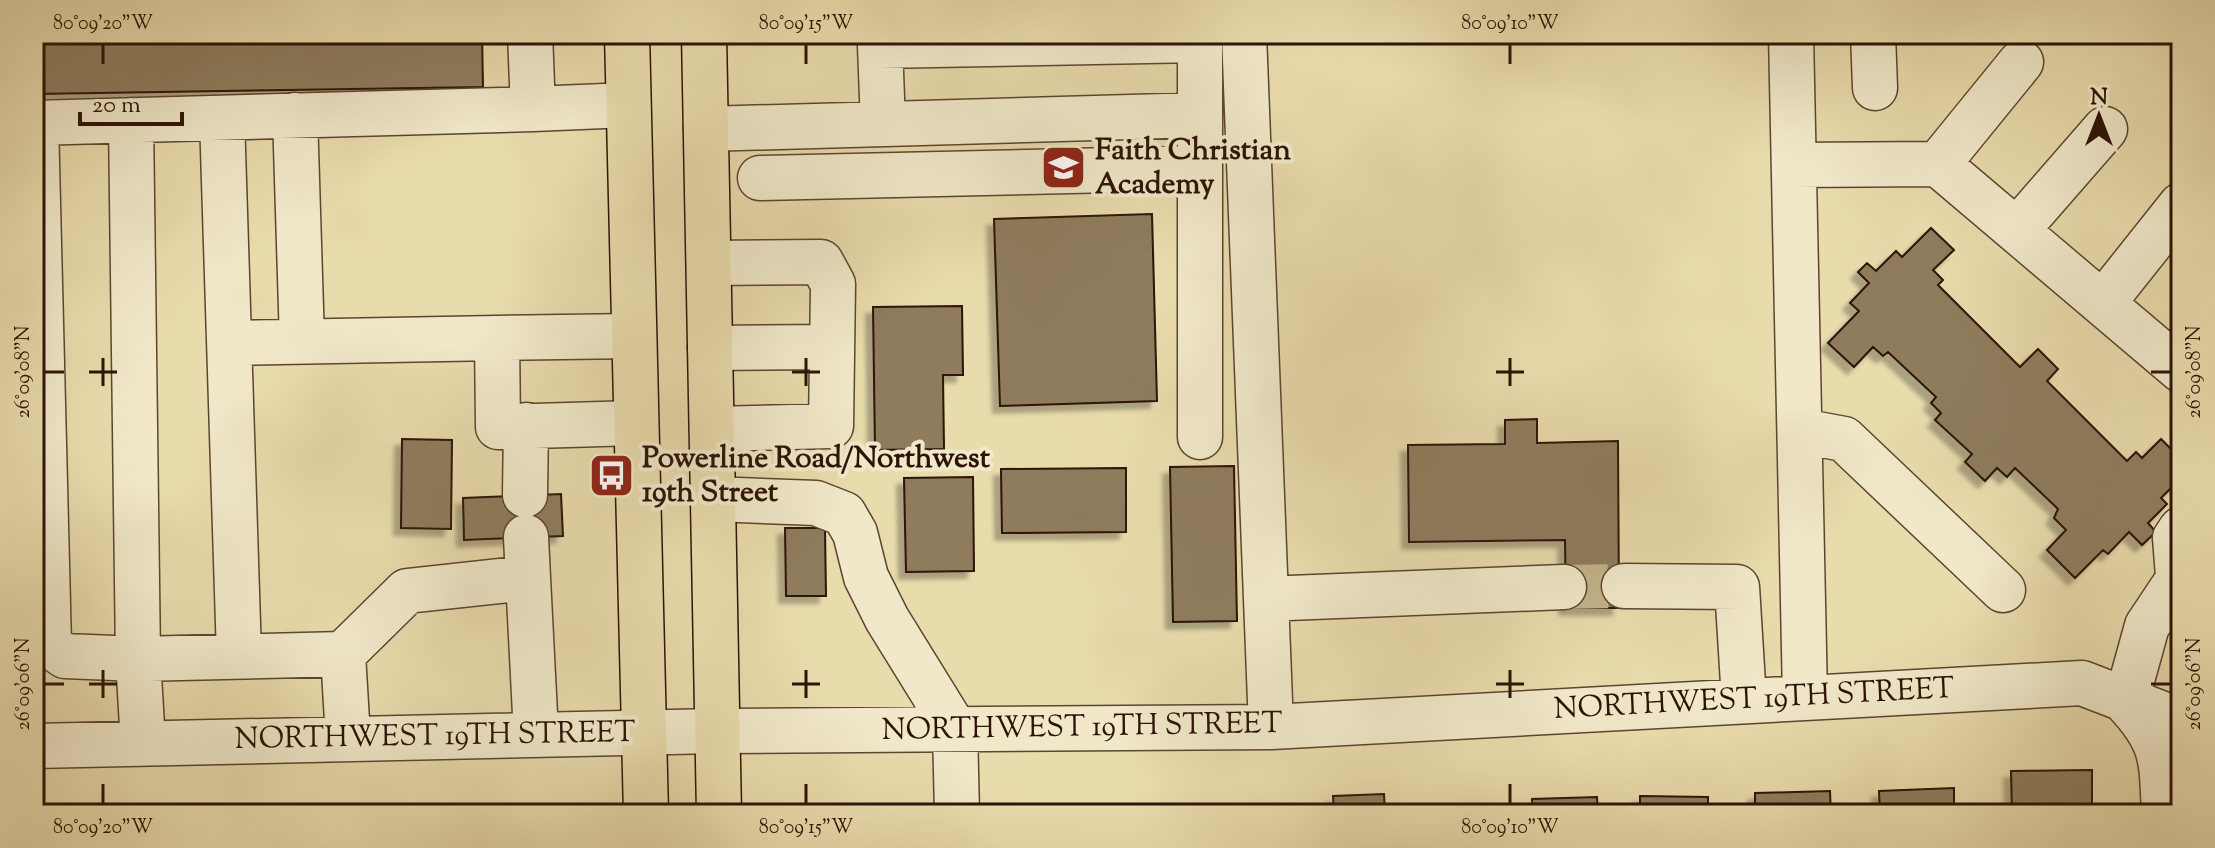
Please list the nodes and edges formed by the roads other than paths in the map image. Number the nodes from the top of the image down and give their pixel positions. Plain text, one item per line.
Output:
1 (530, 34) edge
2 (627, 34) edge
3 (704, 34) edge
4 (1244, 34) edge
5 (1791, 34) edge
6 (1873, 34) edge
7 (1200, 37) edge
8 (2021, 62) dead end
9 (1875, 88) dead end
10 (628, 105) junction
11 (533, 109) junction
12 (295, 115) junction
13 (1200, 115) junction
14 (222, 118) junction
15 (131, 120) junction
16 (35, 123) edge
17 (883, 124) junction
18 (706, 129) junction
19 (2105, 129) dead end
20 (1938, 164) junction
21 (1794, 165) junction
22 (1200, 168) junction
23 (760, 178) dead end
24 (2181, 205) edge
25 (2017, 230) junction
26 (709, 263) junction
27 (2103, 303) junction
28 (634, 336) junction
29 (497, 338) junction
30 (302, 341) junction
31 (230, 343) junction
32 (832, 347) junction
33 (710, 348) junction
34 (2181, 370) edge
35 (40, 390) edge
36 (636, 423) junction
37 (526, 425) junction
38 (712, 429) junction
39 (1801, 431) junction
40 (1200, 437) dead end
41 (713, 499) junction
42 (2181, 529) edge
43 (526, 537) junction
44 (2180, 575) edge
45 (1624, 586) tunnel mouth
46 (1564, 587) tunnel mouth
47 (2003, 590) dead end
48 (1266, 599) junction
49 (343, 654) junction
50 (239, 656) junction
51 (138, 659) junction
52 (1805, 697) junction
53 (1744, 700) junction
54 (2126, 702) junction
55 (2181, 721) edge
56 (1271, 727) junction
57 (955, 729) junction
58 (717, 731) junction
59 (644, 732) junction
60 (536, 734) junction
61 (348, 738) junction
62 (143, 743) junction
63 (34, 746) edge
64 (646, 814) edge
65 (719, 814) edge
66 (957, 814) edge
67 (2164, 814) edge

1 - 11 street
2 - 10 main road
3 - 18 main road
4 - 48 street
5 - 21 street
6 - 9 street
7 - 13 street
7 - 17 street
8 - 20 street
10 - 11 street
10 - 28 main road
11 - 12 street
12 - 14 street
12 - 30 street
13 - 17 street
13 - 22 street
14 - 15 street
14 - 31 street
15 - 16 street
15 - 51 street
16 - 35 street
17 - 18 street
18 - 26 main road
19 - 25 street
20 - 21 street
20 - 25 street
21 - 39 street
22 - 23 street
22 - 40 street
24 - 27 street
25 - 27 street
26 - 32 street
26 - 33 main road
27 - 34 street
28 - 29 street
28 - 36 main road
29 - 30 street
29 - 37 street
30 - 31 street
31 - 50 street
32 - 33 street
32 - 38 street
33 - 38 main road
35 - 51 street
36 - 37 street
36 - 59 main road
37 - 43 street
38 - 41 main road
39 - 47 street
39 - 52 street
41 - 57 street
41 - 58 main road
42 - 44 street
43 - 49 street
43 - 60 street
44 - 54 street
45 - 53 street
46 - 48 street
48 - 56 street
49 - 50 street
49 - 61 street
50 - 51 street
51 - 62 street
52 - 53 street, NORTHWEST 19TH STREET
52 - 54 street, NORTHWEST 19TH STREET
53 - 56 street, NORTHWEST 19TH STREET
54 - 55 street, NORTHWEST 19TH STREET
54 - 67 street
56 - 57 street, NORTHWEST 19TH STREET
57 - 58 street, NORTHWEST 19TH STREET
57 - 66 street
58 - 59 street, NORTHWEST 19TH STREET
58 - 65 main road
59 - 60 street, NORTHWEST 19TH STREET
59 - 64 main road
60 - 61 street, NORTHWEST 19TH STREET
61 - 62 street, NORTHWEST 19TH STREET
62 - 63 street, NORTHWEST 19TH STREET

